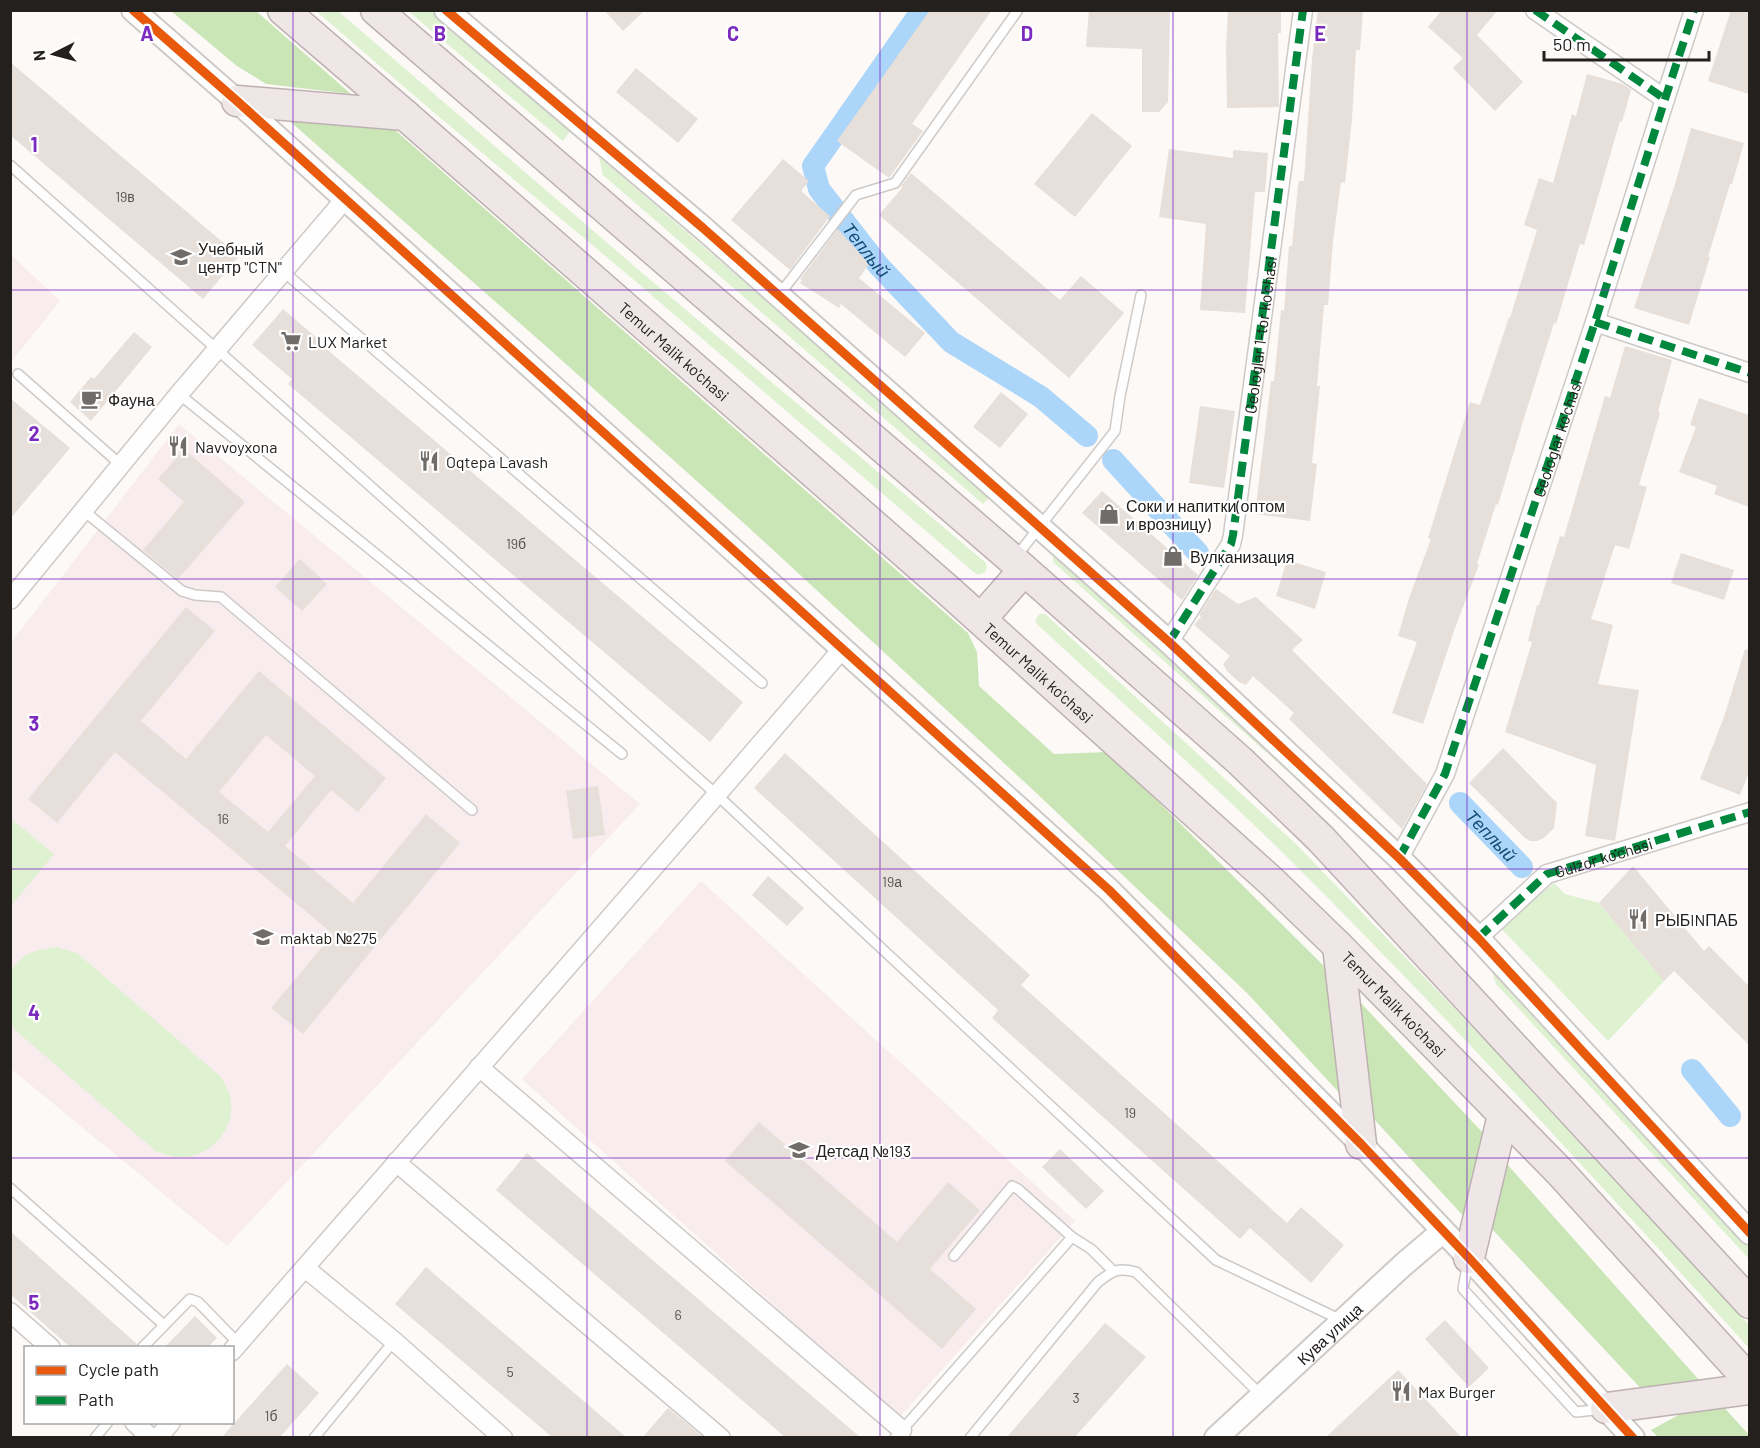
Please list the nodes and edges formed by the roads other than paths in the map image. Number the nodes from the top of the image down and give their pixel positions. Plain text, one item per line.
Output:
1 (133, 10) edge
2 (283, 10) edge
3 (376, 10) edge
4 (446, 10) edge
5 (1018, 10) edge
6 (1303, 10) edge
7 (1535, 10) edge
8 (1694, 10) edge
9 (1665, 99) junction
10 (237, 101) junction
11 (405, 115) junction
12 (10, 165) edge
13 (345, 199) junction
14 (284, 272) junction
15 (779, 295) junction
16 (1141, 295) dead end
17 (1595, 322) junction
18 (218, 348) junction
19 (1749, 373) edge
20 (18, 374) dead end
21 (179, 394) junction
22 (122, 465) junction
23 (84, 511) junction
24 (1041, 526) junction
25 (1019, 565) junction
26 (10, 600) edge
27 (981, 619) junction
28 (1169, 642) junction
29 (843, 648) junction
30 (762, 683) dead end
31 (622, 754) dead end
32 (717, 795) junction
33 (472, 810) dead end
34 (1749, 812) edge
35 (1400, 858) junction
36 (1478, 938) junction
37 (1338, 946) junction
38 (479, 1067) junction
39 (1503, 1115) junction
40 (1361, 1144) junction
41 (396, 1162) junction
42 (10, 1188) edge
43 (1443, 1231) junction
44 (1749, 1233) edge
45 (1072, 1236) junction
46 (954, 1256) dead end
47 (1469, 1258) junction
48 (305, 1268) junction
49 (1113, 1271) junction
50 (1749, 1303) edge
51 (10, 1311) edge
52 (1343, 1321) junction
53 (164, 1325) junction
54 (394, 1341) junction
55 (50, 1346) edge
56 (143, 1346) edge
57 (236, 1348) edge
58 (1749, 1381) edge
59 (1749, 1389) edge
60 (1262, 1396) junction
61 (1606, 1408) junction
62 (106, 1424) edge
63 (136, 1424) edge
64 (169, 1424) edge
65 (898, 1434) edge
66 (95, 1437) edge
67 (151, 1437) edge
68 (158, 1437) edge
69 (314, 1437) edge
70 (503, 1437) edge
71 (721, 1437) edge
72 (970, 1437) edge
73 (1216, 1437) edge
74 (1634, 1437) edge

1 - 10 street
2 - 11 highway, Temur Malik ko'chasi
3 - 25 highway
4 - 15 street
5 - 15 lane
6 - 28 street, Geologlar 1-tor ko'chasi
7 - 9 street
8 - 9 street, Geologlar ko'chasi
9 - 17 street, Geologlar ko'chasi
10 - 11 highway
10 - 13 street
11 - 27 highway, Temur Malik ko'chasi
12 - 18 lane
13 - 14 street
13 - 29 street
14 - 18 street
14 - 30 lane
15 - 24 street
16 - 24 lane
17 - 19 street
17 - 35 street, Geologlar ko'chasi
18 - 21 street
18 - 32 lane
20 - 22 lane
21 - 22 street
21 - 31 lane
22 - 23 street
23 - 26 street
23 - 33 lane
24 - 25 lane
24 - 28 street
25 - 27 highway
25 - 50 highway
27 - 37 highway, Temur Malik ko'chasi
28 - 35 street
29 - 32 street
29 - 40 street
32 - 38 street
32 - 52 lane
34 - 36 street, Gulzor ko'chasi
35 - 36 street
36 - 44 street
37 - 39 highway, Temur Malik ko'chasi
37 - 40 highway
38 - 41 street
38 - 65 street
39 - 47 highway
39 - 58 highway, Temur Malik ko'chasi
40 - 43 street
41 - 48 street
41 - 71 street
42 - 53 lane
43 - 47 street
43 - 52 street, Кува улица
45 - 46 lane
45 - 49 lane
45 - 65 lane
47 - 61 street
48 - 54 street
48 - 57 street
49 - 60 lane
49 - 72 lane
51 - 55 street
52 - 60 street, Кува улица
53 - 56 lane
53 - 57 lane
54 - 69 lane
54 - 70 street
59 - 61 highway
60 - 73 street, Кува улица
61 - 74 street
62 - 66 lane
63 - 67 street
64 - 68 street

